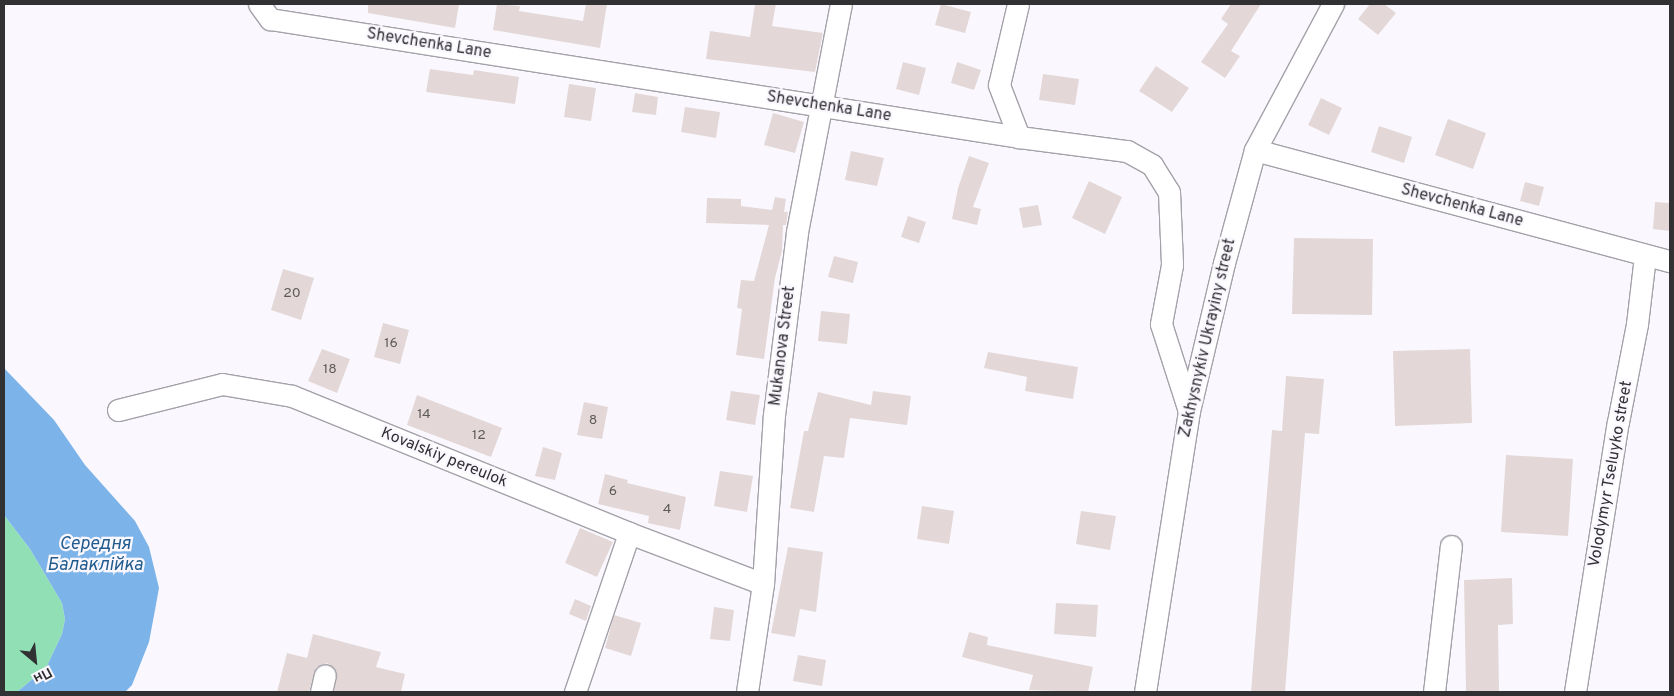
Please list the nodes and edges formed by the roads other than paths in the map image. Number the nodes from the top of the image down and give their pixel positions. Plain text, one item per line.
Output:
1 (259, 4) edge
2 (841, 4) edge
3 (1018, 4) edge
4 (1332, 4) edge
5 (824, 106) junction
6 (1018, 137) junction
7 (1255, 150) junction
8 (1645, 256) junction
9 (1670, 261) edge
10 (118, 410) dead end
11 (1190, 410) junction
12 (629, 534) junction
13 (1451, 546) dead end
14 (763, 584) junction
15 (574, 692) edge
16 (747, 692) edge
17 (1145, 692) edge
18 (1434, 692) edge
19 (1575, 692) edge

1 - 5 street, Shevchenka Lane
2 - 5 street, Mukanova Street
3 - 6 street
4 - 7 street, Zakhysnykiv Ukrayiny street
5 - 6 street, Shevchenka Lane
5 - 14 street, Mukanova Street
6 - 11 street, Shevchenka Lane
7 - 8 street, Shevchenka Lane
7 - 11 street, Zakhysnykiv Ukrayiny street
8 - 9 street, Shevchenka Lane
8 - 19 street, Volodymyr Tseluyko street
10 - 12 street, Kovalskiy pereulok
11 - 17 street, Zakhysnykiv Ukrayiny street
12 - 14 street, Kovalskiy pereulok
12 - 15 street
13 - 18 street
14 - 16 street, Mukanova Street

